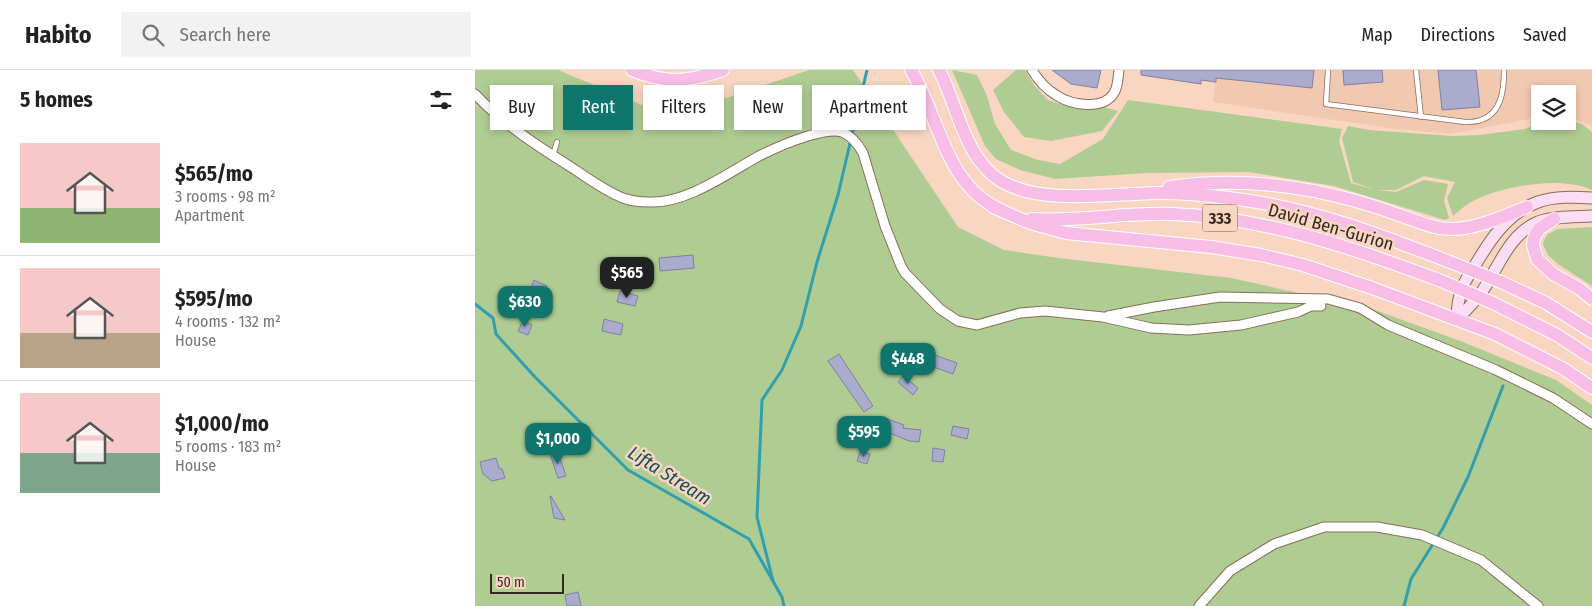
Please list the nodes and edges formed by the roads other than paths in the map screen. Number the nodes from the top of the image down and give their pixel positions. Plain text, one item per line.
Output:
1 (632, 70) edge
2 (723, 70) edge
3 (911, 70) edge
4 (939, 70) edge
5 (1032, 70) edge
6 (1119, 70) edge
7 (1327, 70) edge
8 (1417, 70) edge
9 (1504, 70) edge
10 (475, 94) edge
11 (1421, 117) junction
12 (557, 142) dead end
13 (553, 156) junction
14 (1124, 194) junction
15 (1592, 198) edge
16 (993, 207) junction
17 (1527, 207) junction
18 (1592, 216) edge
19 (1554, 219) junction
20 (1592, 299) edge
21 (1321, 306) dead end
22 (1103, 317) junction
23 (1457, 319) junction
24 (1592, 332) edge
25 (1592, 358) edge
26 (1592, 388) edge
27 (1592, 424) edge
28 (1199, 606) edge
29 (1539, 606) edge

1 - 2 main road
3 - 16 main road, David Ben-Gurion / 333
4 - 14 main road, David Ben-Gurion / 333
5 - 6 street
7 - 11 lane
8 - 11 lane
9 - 11 lane
10 - 13 street
12 - 13 lane
13 - 22 street
14 - 17 main road
14 - 24 main road, David Ben-Gurion / 333, bridge
15 - 17 street
16 - 23 main road
16 - 25 main road, David Ben-Gurion / 333, bridge
17 - 23 street
18 - 19 street
19 - 20 main road
19 - 23 street
21 - 22 street
22 - 27 street
23 - 26 main road
28 - 29 street

